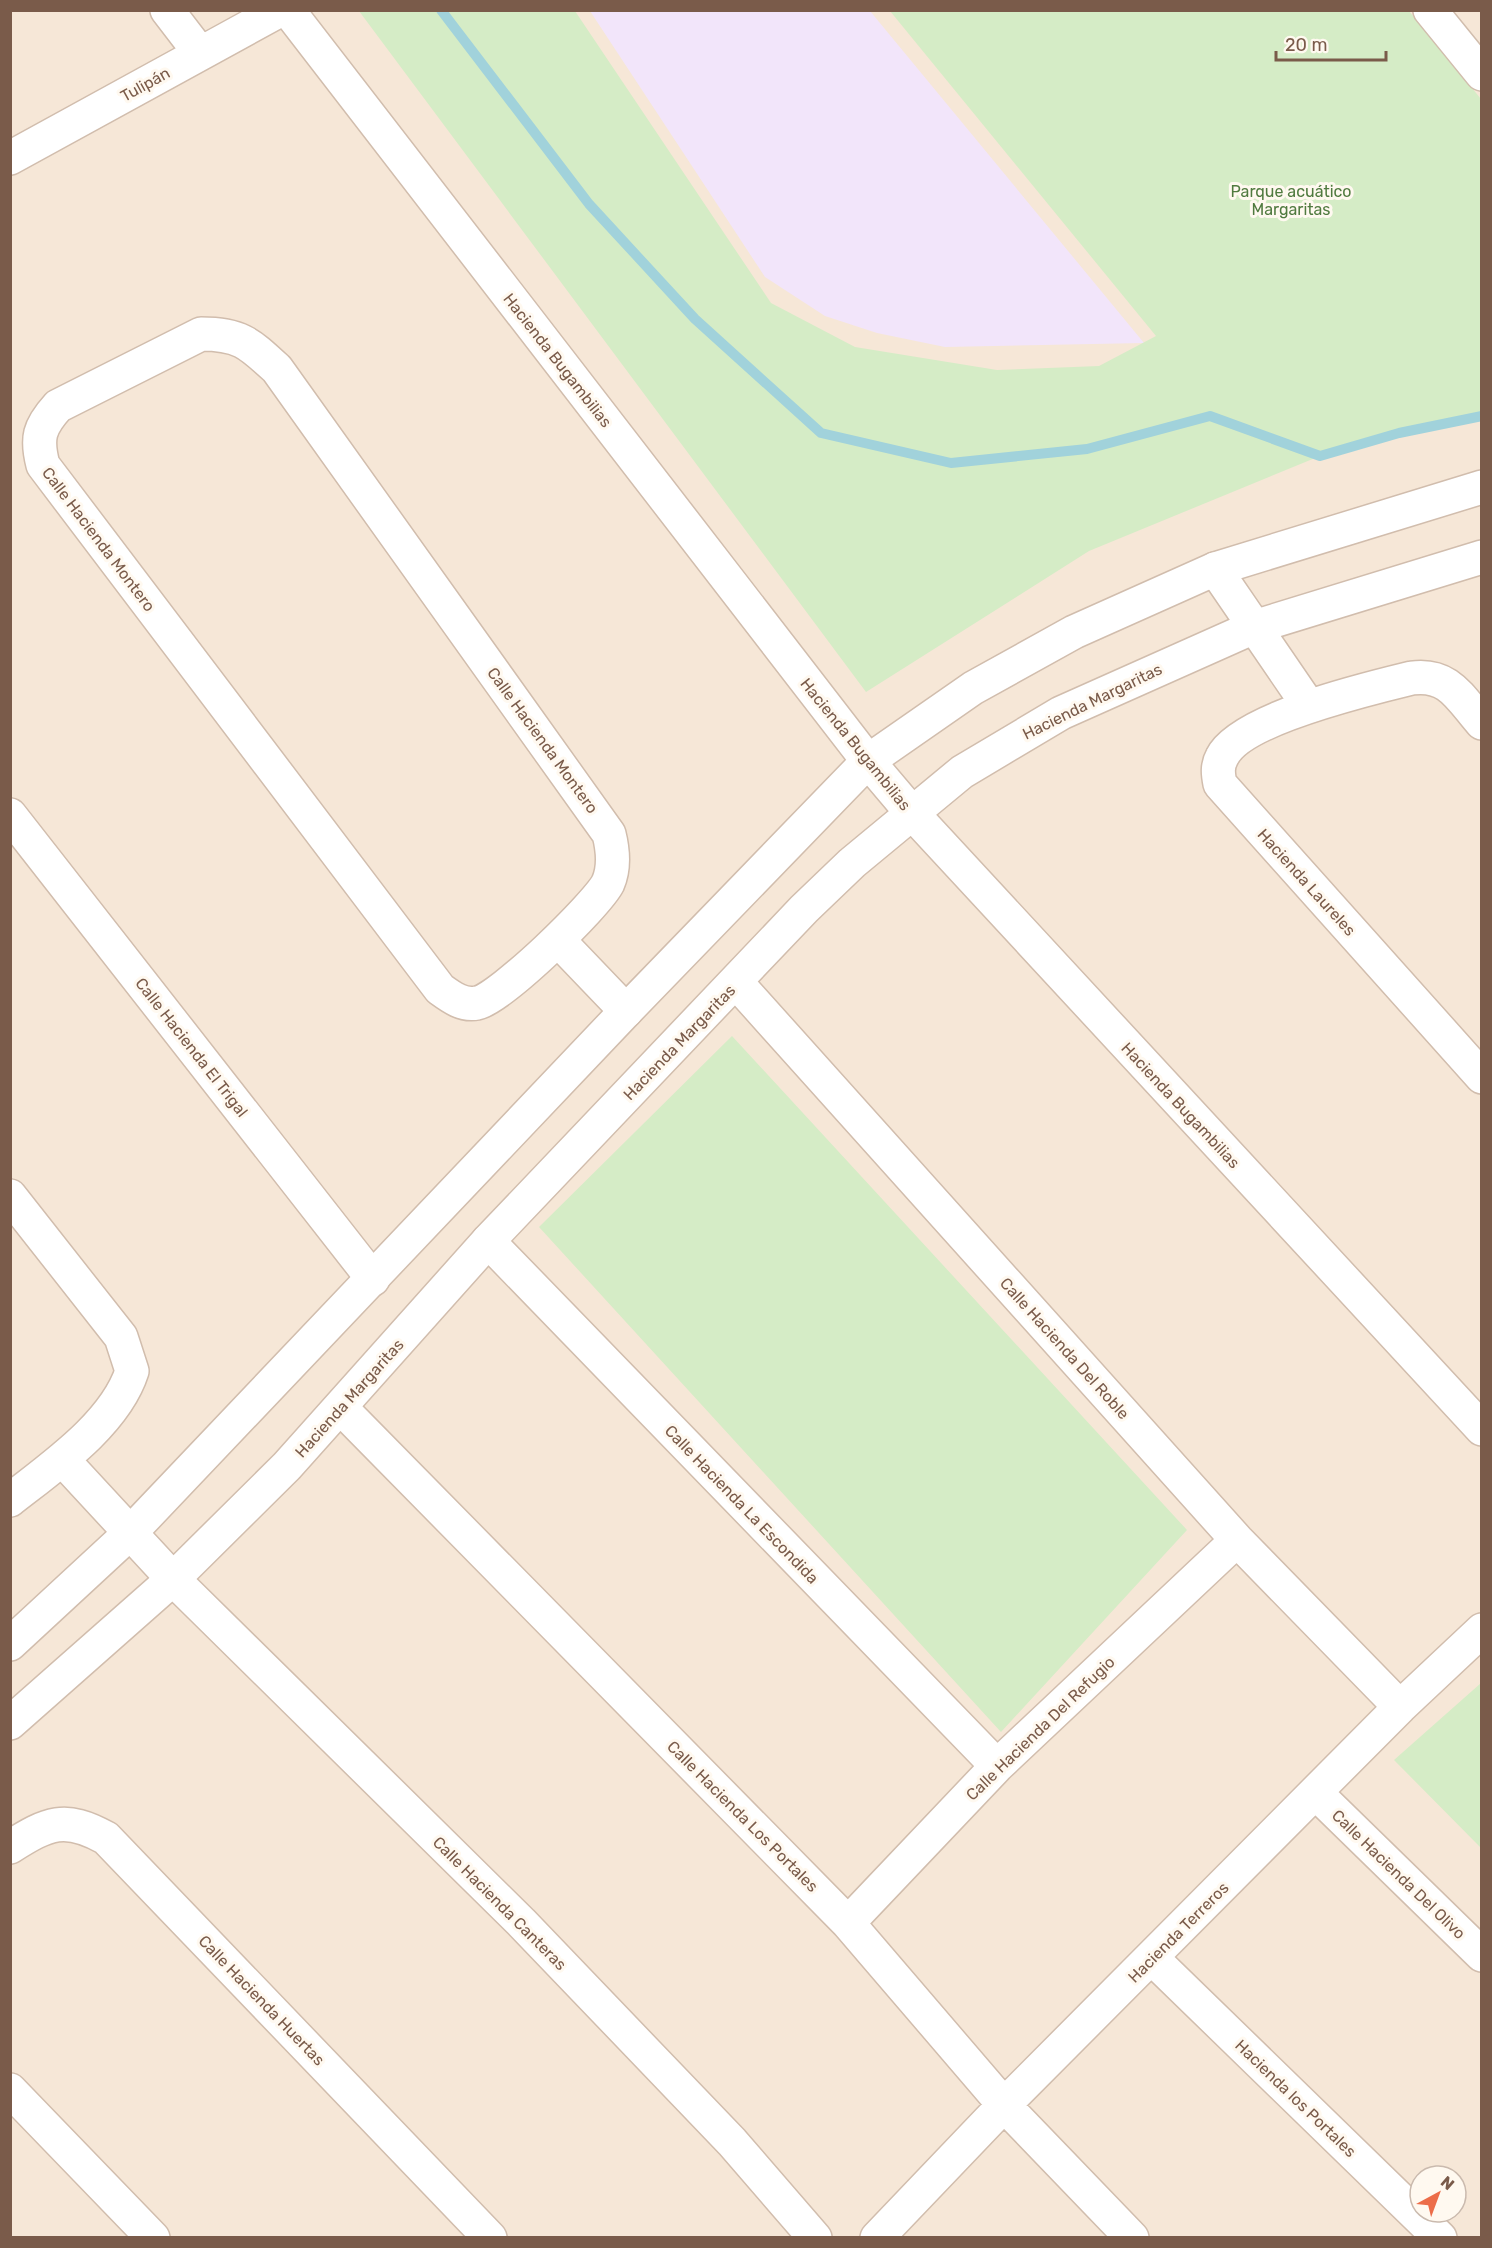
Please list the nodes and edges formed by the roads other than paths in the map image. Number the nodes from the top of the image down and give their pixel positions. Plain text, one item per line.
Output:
1 (167, 10) edge
2 (280, 10) edge
3 (288, 10) edge
4 (1430, 10) edge
5 (200, 53) junction
6 (1482, 74) edge
7 (10, 158) edge
8 (1482, 487) edge
9 (1482, 557) edge
10 (1215, 569) junction
11 (1254, 627) junction
12 (1308, 705) junction
13 (1482, 723) edge
14 (868, 761) junction
15 (912, 813) junction
16 (10, 815) edge
17 (559, 941) junction
18 (736, 982) junction
19 (626, 1011) junction
20 (1482, 1077) edge
21 (10, 1196) edge
22 (488, 1241) junction
23 (373, 1279) junction
24 (341, 1408) junction
25 (1482, 1429) edge
26 (62, 1459) junction
27 (10, 1500) edge
28 (130, 1533) junction
29 (1237, 1540) junction
30 (173, 1580) junction
31 (1482, 1630) edge
32 (10, 1644) edge
33 (1400, 1707) junction
34 (10, 1723) edge
35 (997, 1766) junction
36 (1316, 1792) junction
37 (10, 1847) edge
38 (848, 1923) junction
39 (1482, 1955) edge
40 (1153, 1959) junction
41 (10, 2090) edge
42 (1004, 2105) junction
43 (153, 2238) edge
44 (490, 2238) edge
45 (815, 2238) edge
46 (877, 2238) edge
47 (1132, 2238) edge
48 (1440, 2238) edge

1 - 5 street
2 - 5 street, Tulipán
3 - 14 street, Hacienda Bugambilias
4 - 6 street
5 - 7 street, Tulipán
8 - 10 street
9 - 11 street, Hacienda Margaritas
10 - 11 street
10 - 14 street
11 - 12 street
11 - 15 street, Hacienda Margaritas
12 - 13 street, Hacienda Laureles
12 - 20 street, Hacienda Laureles
14 - 15 street, Hacienda Bugambilias
14 - 19 street
15 - 18 street, Hacienda Margaritas
15 - 25 street, Hacienda Bugambilias
16 - 23 street, Calle Hacienda El Trigal
17 - 17 street, Calle Hacienda Montero
17 - 19 street
18 - 22 street, Hacienda Margaritas
18 - 29 street, Calle Hacienda Del Roble
19 - 23 street
21 - 26 street
22 - 24 street, Hacienda Margaritas
22 - 35 street, Calle Hacienda La Escondida
23 - 28 street
24 - 30 street, Hacienda Margaritas
24 - 38 street, Calle Hacienda Los Portales
26 - 27 street
26 - 28 street, Calle Hacienda Canteras
28 - 30 street, Calle Hacienda Canteras
28 - 32 street
29 - 33 street, Calle Hacienda Del Roble
29 - 35 street, Calle Hacienda Del Refugio
30 - 34 street, Hacienda Margaritas
30 - 45 street, Calle Hacienda Canteras
31 - 33 street, Hacienda Terreros
33 - 36 street, Hacienda Terreros
35 - 38 street, Calle Hacienda Del Refugio
36 - 39 street, Calle Hacienda Del Olivo
36 - 40 street, Hacienda Terreros
37 - 44 street, Calle Hacienda Huertas
38 - 42 street, Calle Hacienda Los Portales
40 - 42 street, Hacienda Terreros
40 - 48 street, Hacienda los Portales
41 - 43 street
42 - 46 street, Hacienda Terreros
42 - 47 street, Calle Hacienda Los Portales

